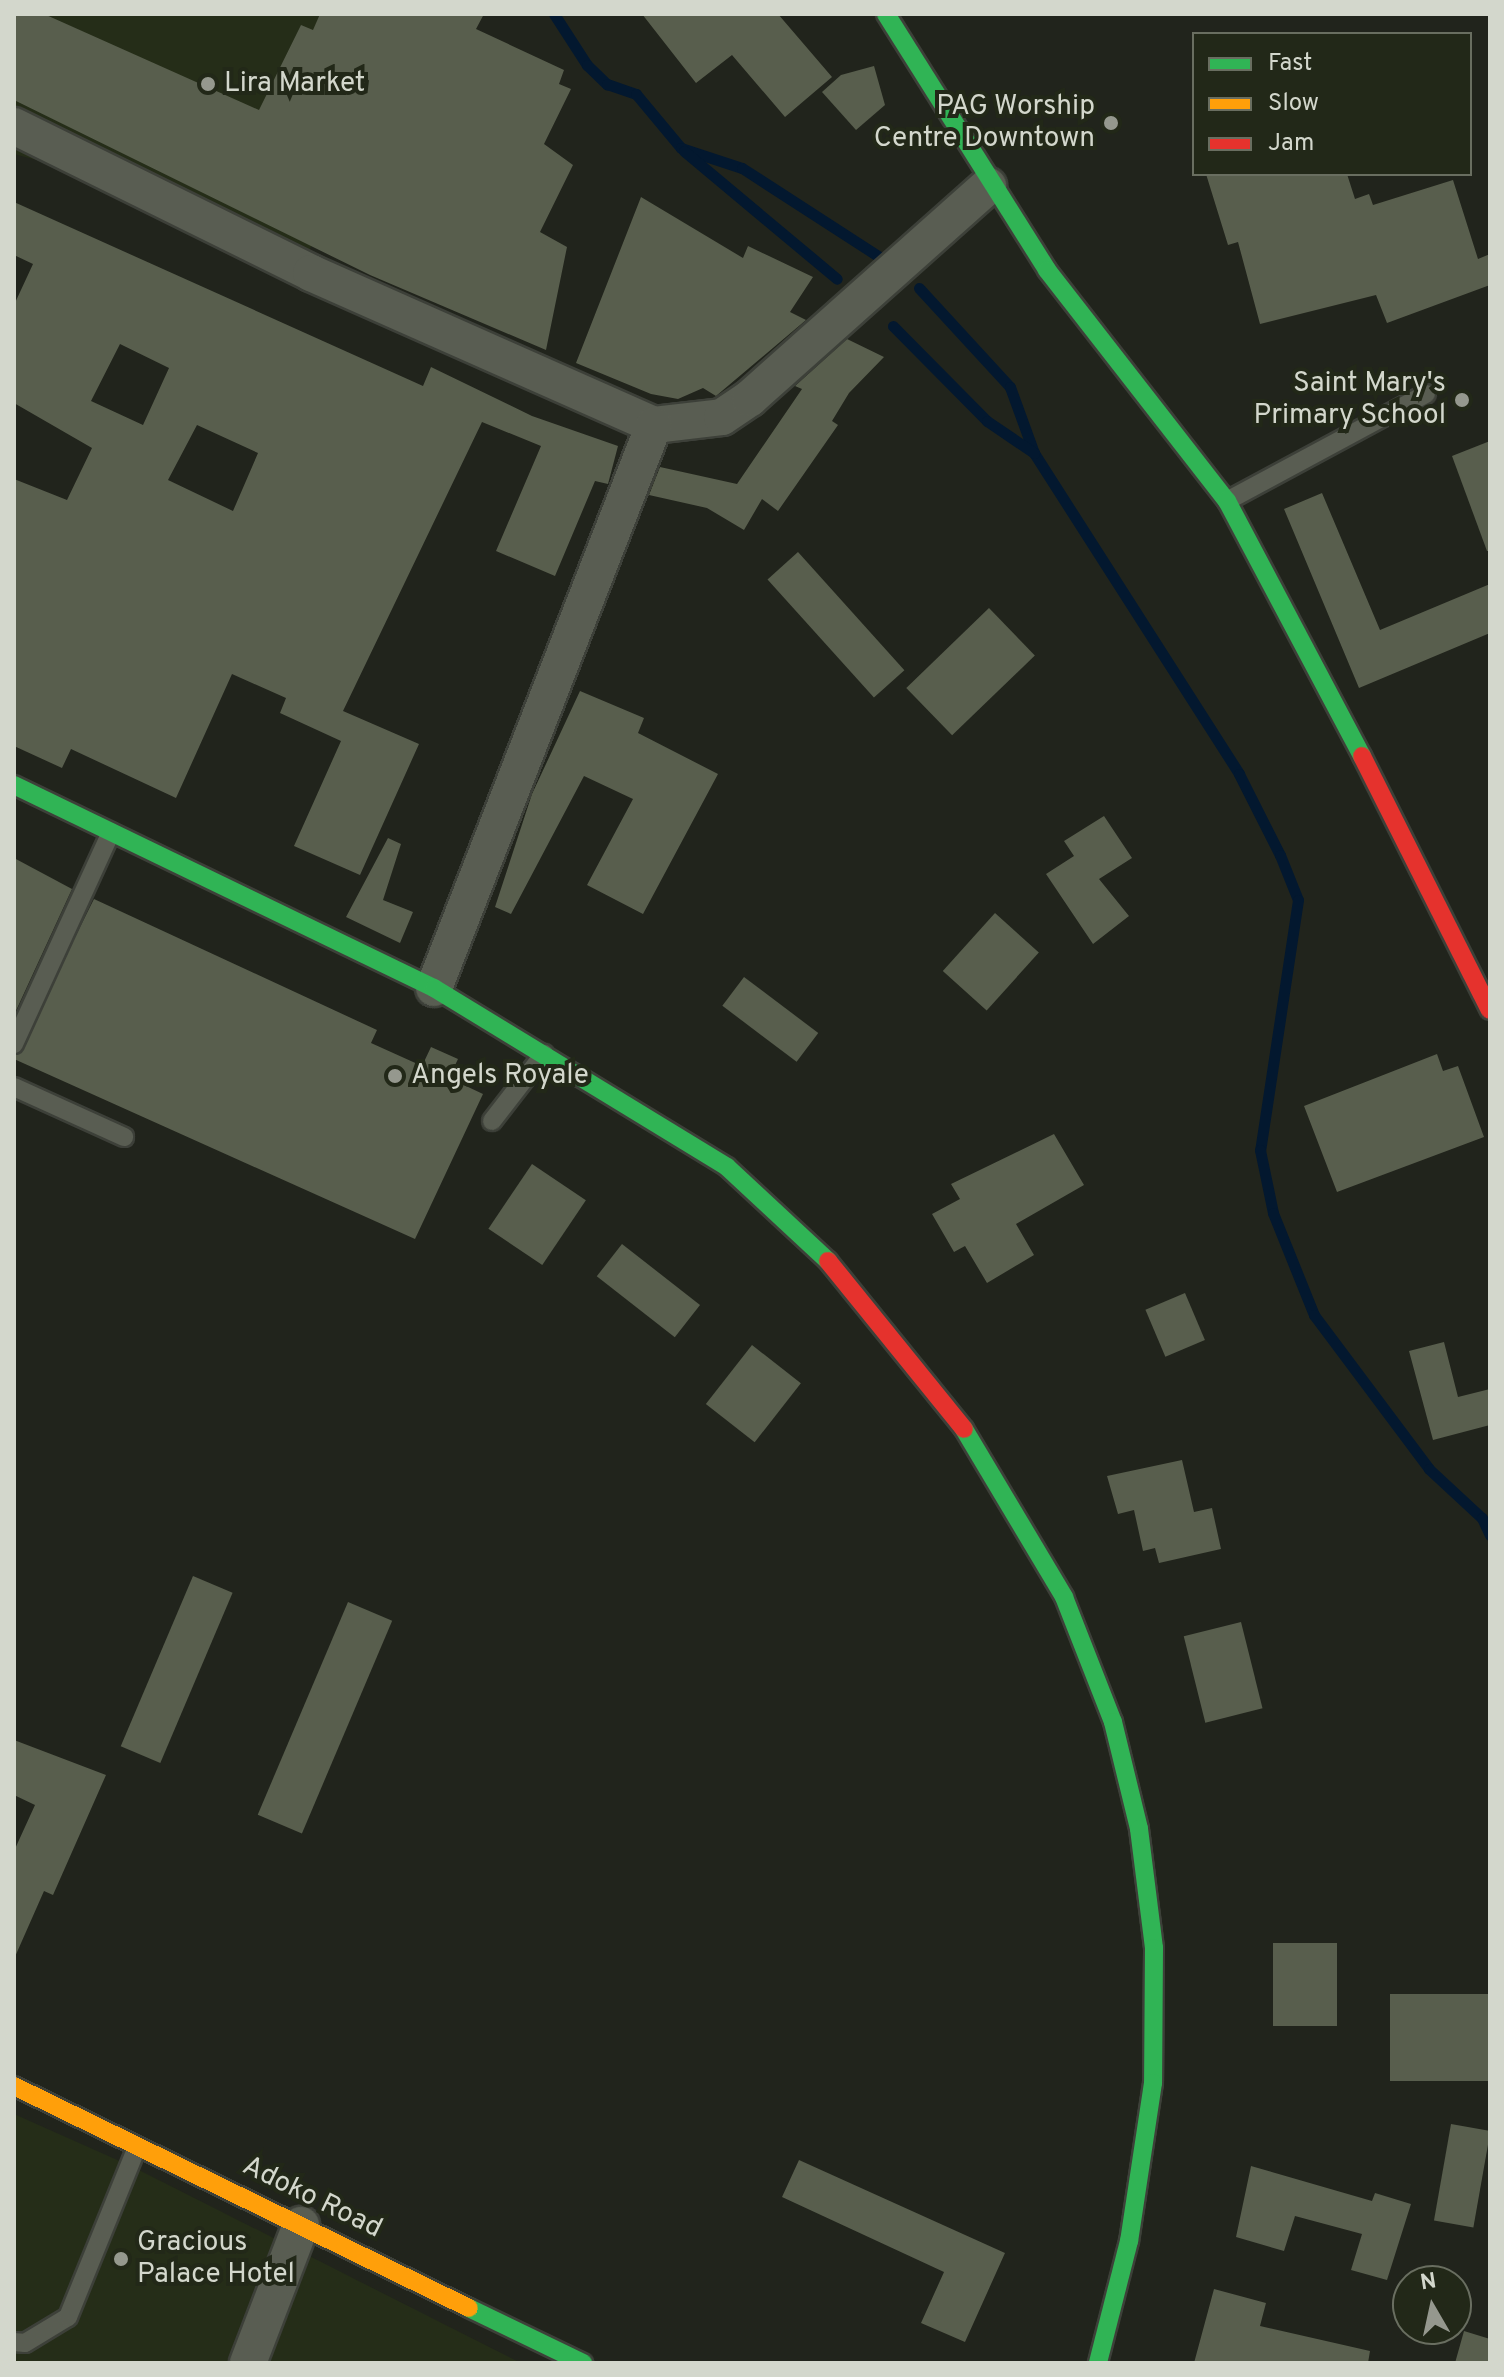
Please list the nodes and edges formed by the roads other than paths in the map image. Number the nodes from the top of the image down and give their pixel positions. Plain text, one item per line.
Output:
1 (886, 14) edge
2 (14, 126) edge
3 (988, 186) junction
4 (1426, 394) dead end
5 (654, 425) junction
6 (1227, 501) junction
7 (14, 785) edge
8 (111, 832) junction
9 (434, 988) junction
10 (1490, 1010) edge
11 (14, 1044) edge
12 (544, 1054) junction
13 (14, 1087) edge
14 (492, 1121) dead end
15 (124, 1137) dead end
16 (14, 2086) edge
17 (139, 2144) junction
18 (301, 2225) junction
19 (14, 2342) edge
20 (248, 2363) edge
21 (583, 2363) edge
22 (1098, 2363) edge

1 - 3 street
2 - 5 street
3 - 5 street
3 - 6 street
4 - 6 lane
5 - 9 street
6 - 10 street
7 - 8 street
8 - 9 street
8 - 11 lane
9 - 12 street
12 - 14 lane
12 - 22 street
13 - 15 lane
16 - 17 street, Adoko Road
17 - 18 street, Adoko Road
17 - 19 lane
18 - 20 street
18 - 21 street, Adoko Road

